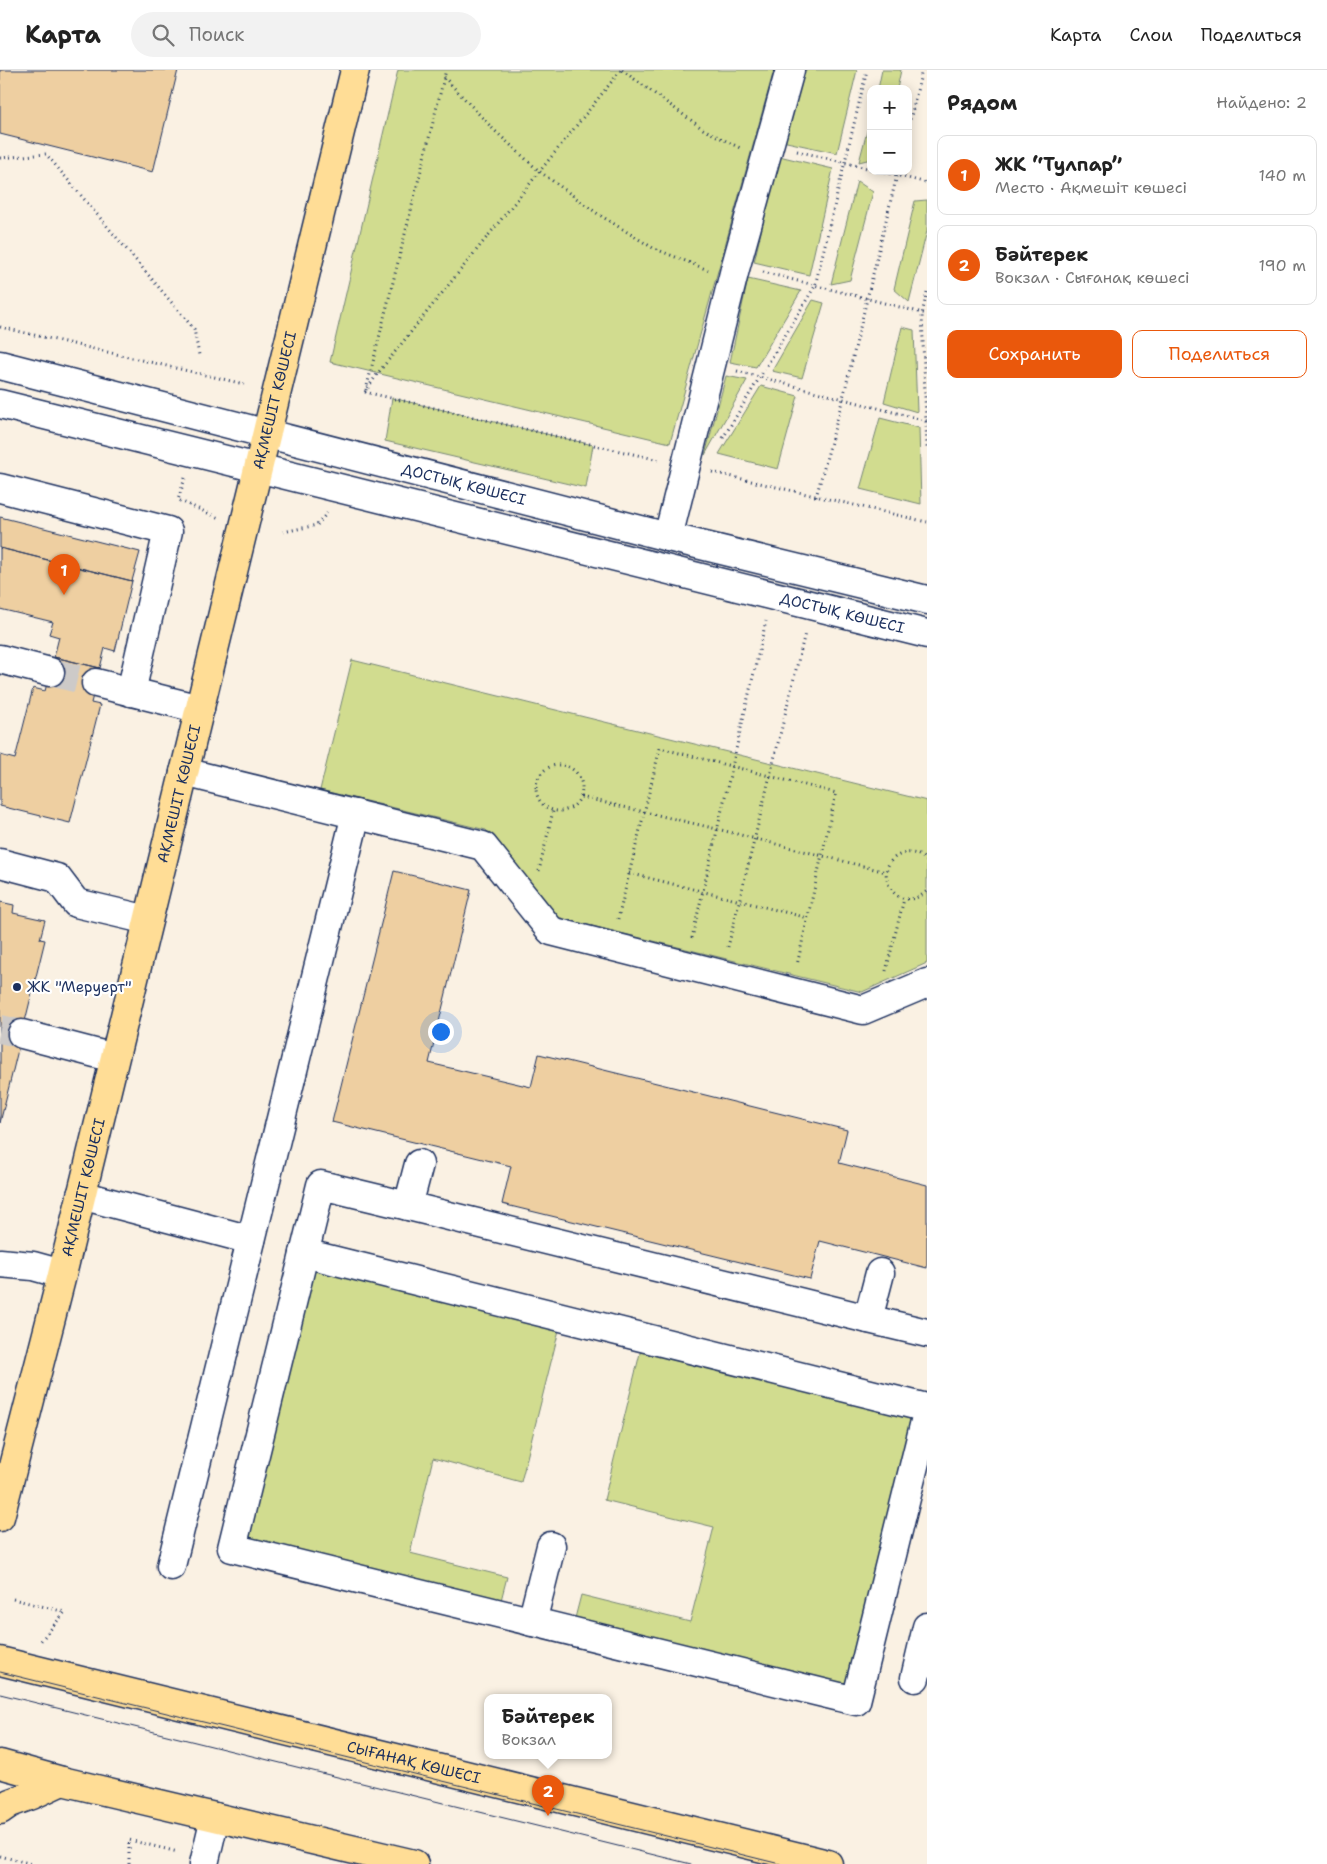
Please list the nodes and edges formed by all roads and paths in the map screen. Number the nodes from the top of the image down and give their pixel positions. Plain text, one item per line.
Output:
1 (355, 70) edge
2 (446, 70) edge
3 (622, 70) edge
4 (790, 70) edge
5 (867, 70) edge
6 (922, 70) edge
7 (444, 77) junction
8 (912, 112) edge
9 (0, 158) edge
10 (766, 158) junction
11 (846, 163) junction
12 (867, 168) edge
13 (539, 171) junction
14 (898, 175) edge
15 (904, 175) edge
16 (927, 183) edge
17 (735, 270) junction
18 (815, 286) junction
19 (927, 292) edge
20 (868, 298) junction
21 (922, 314) junction
22 (927, 314) edge
23 (0, 326) edge
24 (199, 355) dead end
25 (0, 365) edge
26 (712, 366) junction
27 (759, 376) junction
28 (244, 384) dead end
29 (365, 392) junction
30 (843, 398) junction
31 (0, 404) edge
32 (926, 421) edge
33 (267, 434) junction
34 (722, 439) dead end
35 (927, 448) edge
36 (686, 467) junction
37 (258, 468) junction
38 (186, 472) dead end
39 (0, 488) edge
40 (816, 497) junction
41 (330, 508) dead end
42 (224, 520) dead end
43 (927, 522) edge
44 (283, 532) dead end
45 (668, 537) junction
46 (772, 596) junction
47 (927, 600) edge
48 (812, 606) junction
49 (927, 634) edge
50 (0, 659) edge
51 (50, 672) tunnel mouth
52 (96, 683) tunnel mouth
53 (131, 692) junction
54 (200, 709) junction
55 (732, 766) junction
56 (184, 772) junction
57 (770, 776) junction
58 (581, 797) junction
59 (553, 811) junction
60 (644, 811) junction
61 (356, 814) junction
62 (717, 829) junction
63 (755, 839) junction
64 (822, 856) junction
65 (927, 861) edge
66 (0, 863) edge
67 (886, 872) junction
68 (629, 873) junction
69 (703, 891) junction
70 (927, 891) edge
71 (904, 899) junction
72 (740, 902) junction
73 (531, 907) junction
74 (808, 918) junction
75 (148, 920) junction
76 (611, 946) junction
77 (686, 965) junction
78 (722, 974) junction
79 (927, 983) edge
80 (792, 992) junction
81 (878, 1004) junction
82 (22, 1034) tunnel mouth
83 (114, 1058) junction
84 (418, 1164) dead end
85 (81, 1195) junction
86 (408, 1206) junction
87 (251, 1240) junction
88 (304, 1253) junction
89 (0, 1263) edge
90 (880, 1273) dead end
91 (62, 1274) junction
92 (868, 1319) junction
93 (927, 1333) edge
94 (927, 1408) edge
95 (927, 1413) edge
96 (0, 1517) edge
97 (551, 1546) dead end
98 (171, 1566) dead end
99 (13, 1599) dead end
100 (532, 1622) junction
101 (927, 1627) edge
102 (34, 1650) dead end
103 (0, 1661) edge
104 (915, 1678) dead end
105 (1, 1765) edge
106 (62, 1781) junction
107 (0, 1810) edge
108 (216, 1817) junction
109 (0, 1856) edge
110 (204, 1862) edge
111 (32, 1864) edge
112 (129, 1864) edge
113 (414, 1864) edge
114 (828, 1864) edge

1 - 33 main road, АҚМЕШІТ КӨШЕСІ
2 - 7 path
3 - 10 path
3 - 13 path
4 - 10 street
5 - 11 path
6 - 8 path
7 - 13 path
7 - 29 path
9 - 24 path
10 - 11 path
10 - 17 street
11 - 12 path
11 - 18 path
13 - 17 path
13 - 29 path
14 - 20 path
15 - 16 path
17 - 18 path
17 - 26 street
18 - 20 path
18 - 27 path
19 - 21 path
20 - 21 path
20 - 30 path
21 - 22 path
21 - 32 path
23 - 28 path
25 - 33 street, ДОСТЫҚ КӨШЕСІ
26 - 27 path
26 - 36 street
27 - 30 path
27 - 34 path
29 - 36 path
30 - 32 path
30 - 40 path
31 - 37 street, ДОСТЫҚ КӨШЕСІ
32 - 35 path
33 - 37 main road, АҚМЕШІТ КӨШЕСІ
33 - 45 street, ДОСТЫҚ КӨШЕСІ
36 - 40 path
36 - 45 street
37 - 46 street, ДОСТЫҚ КӨШЕСІ
37 - 54 main road, АҚМЕШІТ КӨШЕСІ
38 - 42 path
39 - 53 street
40 - 43 path
41 - 44 path
45 - 47 street, ДОСТЫҚ КӨШЕСІ
46 - 48 street, ДОСТЫҚ КӨШЕСІ
46 - 55 path
48 - 49 street, ДОСТЫҚ КӨШЕСІ
48 - 57 path
50 - 51 street
52 - 53 street
53 - 54 street
54 - 56 main road, АҚМЕШІТ КӨШЕСІ
55 - 57 path
55 - 60 path
55 - 62 path
56 - 61 street
56 - 75 main road, АҚМЕШІТ КӨШЕСІ
57 - 63 path
57 - 64 path
58 - 59 path
58 - 59 path
58 - 60 path
59 - 73 path
60 - 62 path
60 - 68 path
61 - 73 street
61 - 87 street
62 - 63 path
62 - 69 path
63 - 64 path
63 - 72 path
64 - 67 path
64 - 74 path
65 - 67 path
66 - 75 street
67 - 71 path
68 - 69 path
68 - 76 path
69 - 72 path
69 - 77 path
70 - 71 path
71 - 81 path
72 - 74 path
72 - 78 path
73 - 76 street
74 - 80 path
75 - 83 main road, АҚМЕШІТ КӨШЕСІ
76 - 77 street
77 - 78 street
78 - 80 street
79 - 81 street
80 - 81 street
82 - 83 street
83 - 85 main road, АҚМЕШІТ КӨШЕСІ
84 - 86 street
85 - 87 street
85 - 91 main road, АҚМЕШІТ КӨШЕСІ
86 - 88 street
86 - 92 street
87 - 98 street
88 - 94 street
88 - 100 street
89 - 91 street
90 - 92 street
91 - 96 main road, АҚМЕШІТ КӨШЕСІ
92 - 93 street
95 - 100 street
97 - 100 street
99 - 102 path
101 - 104 street
103 - 114 main road, СЫҒАНАҚ КӨШЕСІ
105 - 106 main road
106 - 107 main road
106 - 108 main road
108 - 110 street
108 - 113 main road
109 - 111 path
110 - 112 path

